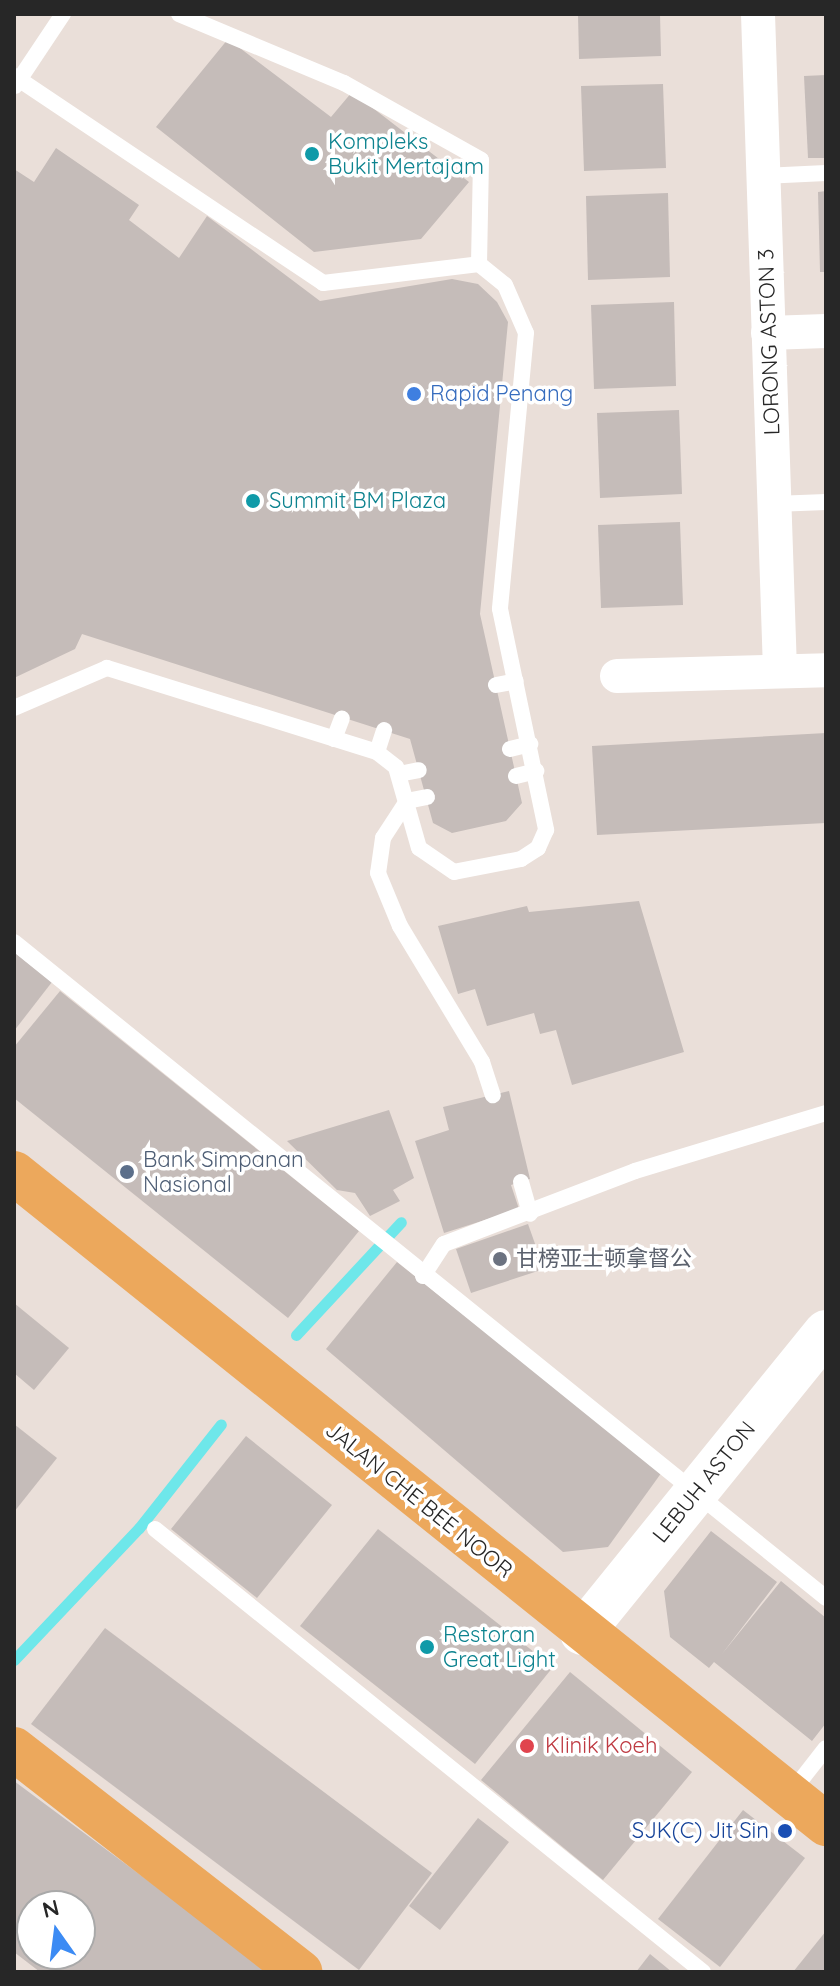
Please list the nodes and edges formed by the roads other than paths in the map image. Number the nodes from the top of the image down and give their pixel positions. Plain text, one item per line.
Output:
1 (63, 14) edge
2 (179, 14) edge
3 (758, 14) edge
4 (16, 81) edge
5 (826, 173) edge
6 (763, 176) junction
7 (479, 264) junction
8 (826, 331) edge
9 (768, 333) junction
10 (826, 502) edge
11 (774, 504) junction
12 (826, 670) edge
13 (780, 671) junction
14 (617, 676) dead end
15 (516, 681) junction
16 (496, 685) dead end
17 (14, 708) edge
18 (342, 718) dead end
19 (384, 730) dead end
20 (334, 739) junction
21 (530, 744) junction
22 (510, 749) dead end
23 (377, 752) junction
24 (419, 770) dead end
25 (536, 771) junction
26 (399, 774) junction
27 (516, 776) dead end
28 (427, 797) dead end
29 (407, 801) junction
30 (14, 942) edge
31 (493, 1095) dead end
32 (826, 1113) edge
33 (14, 1173) edge
34 (521, 1182) dead end
35 (530, 1214) junction
36 (423, 1276) junction
37 (826, 1332) edge
38 (695, 1493) junction
39 (155, 1529) dead end
40 (826, 1598) edge
41 (582, 1633) junction
42 (826, 1748) edge
43 (14, 1749) edge
44 (788, 1796) junction
45 (826, 1824) edge
46 (300, 1972) edge
47 (703, 1972) edge

1 - 4 lane
2 - 7 lane
3 - 6 street, LORONG ASTON 3
4 - 7 lane
5 - 6 lane
6 - 9 street, LORONG ASTON 3
7 - 15 lane
8 - 9 street
9 - 11 street, LORONG ASTON 3
10 - 11 lane
11 - 13 street, LORONG ASTON 3
12 - 13 street
13 - 14 street
15 - 16 lane
15 - 21 lane
17 - 20 lane
18 - 20 lane
19 - 23 lane
20 - 23 lane
21 - 22 lane
21 - 25 lane
23 - 26 lane
24 - 26 lane
25 - 27 lane
25 - 29 lane
26 - 29 lane
28 - 29 lane
29 - 31 lane
30 - 36 lane
32 - 35 lane
33 - 41 main road, JALAN CHE BEE NOOR
34 - 35 lane
35 - 36 lane
36 - 38 lane
37 - 38 street, LEBUH ASTON
38 - 40 lane
38 - 41 street, LEBUH ASTON
39 - 47 lane
41 - 44 main road, JALAN CHE BEE NOOR
42 - 44 lane
43 - 46 main road
44 - 45 main road, JALAN CHE BEE NOOR

